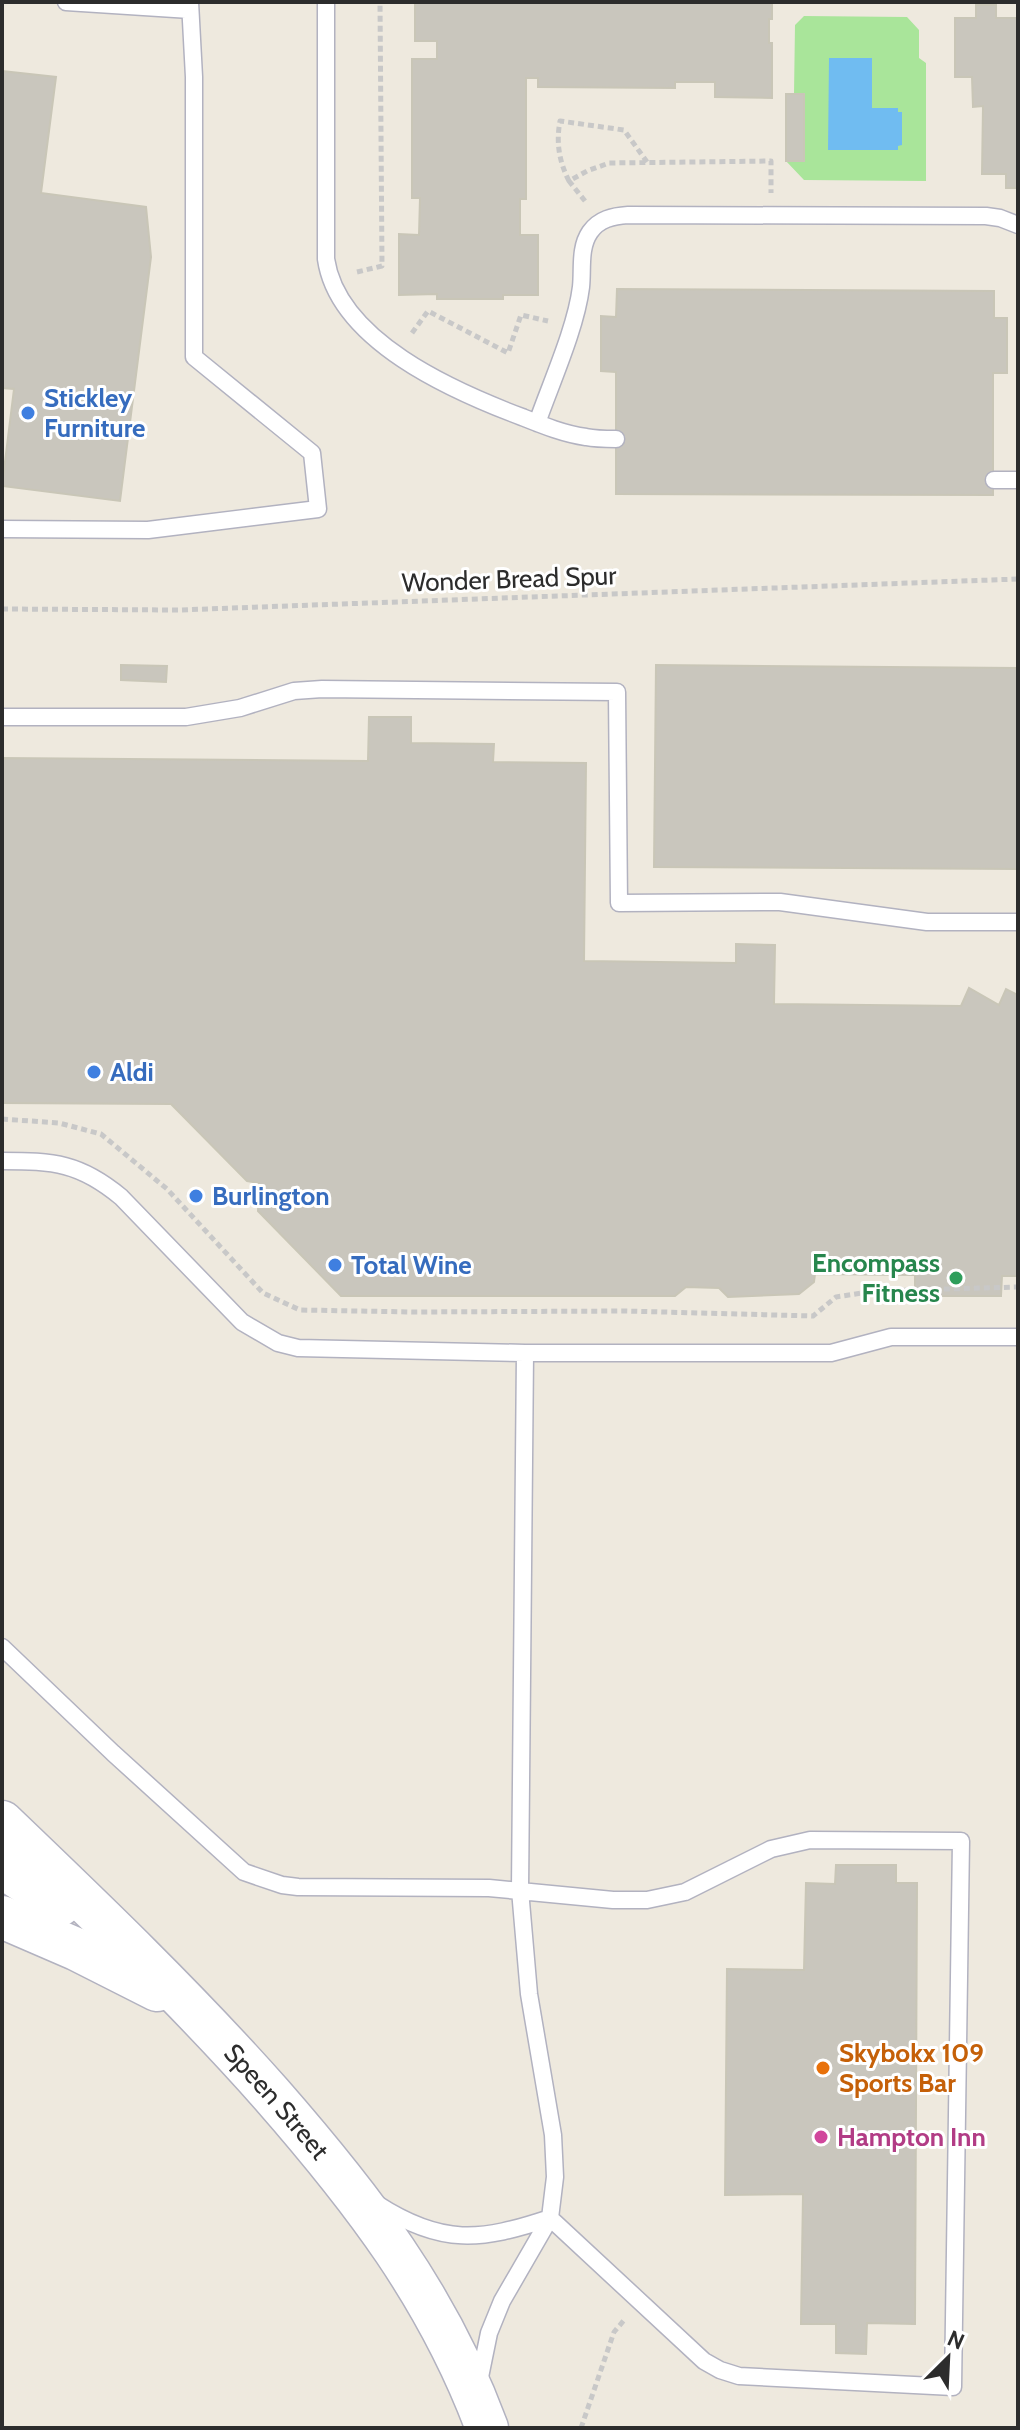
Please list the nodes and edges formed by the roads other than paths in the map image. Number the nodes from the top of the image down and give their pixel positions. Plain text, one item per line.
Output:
1 (66, 2) edge
2 (326, 2) edge
3 (190, 6) edge
4 (1018, 225) edge
5 (537, 423) junction
6 (616, 439) dead end
7 (994, 480) dead end
8 (1018, 480) edge
9 (2, 529) edge
10 (2, 717) edge
11 (1018, 922) edge
12 (2, 1161) edge
13 (1018, 1337) edge
14 (525, 1353) junction
15 (2, 1647) edge
16 (2, 1822) edge
17 (2, 1867) edge
18 (520, 1890) junction
19 (2, 1917) edge
20 (194, 2009) junction
21 (343, 2179) junction
22 (550, 2218) junction
23 (481, 2414) edge

1 - 3 lane
2 - 5 lane
3 - 9 lane
4 - 5 lane
5 - 6 lane
7 - 8 lane
10 - 11 lane
12 - 14 lane
13 - 14 lane
14 - 18 lane
15 - 18 lane
16 - 20 main road, Speen Street
17 - 20 main road
18 - 22 lane
18 - 22 lane
19 - 20 main road
20 - 21 main road, Speen Street
21 - 22 lane
21 - 23 main road, Speen Street
22 - 23 lane

